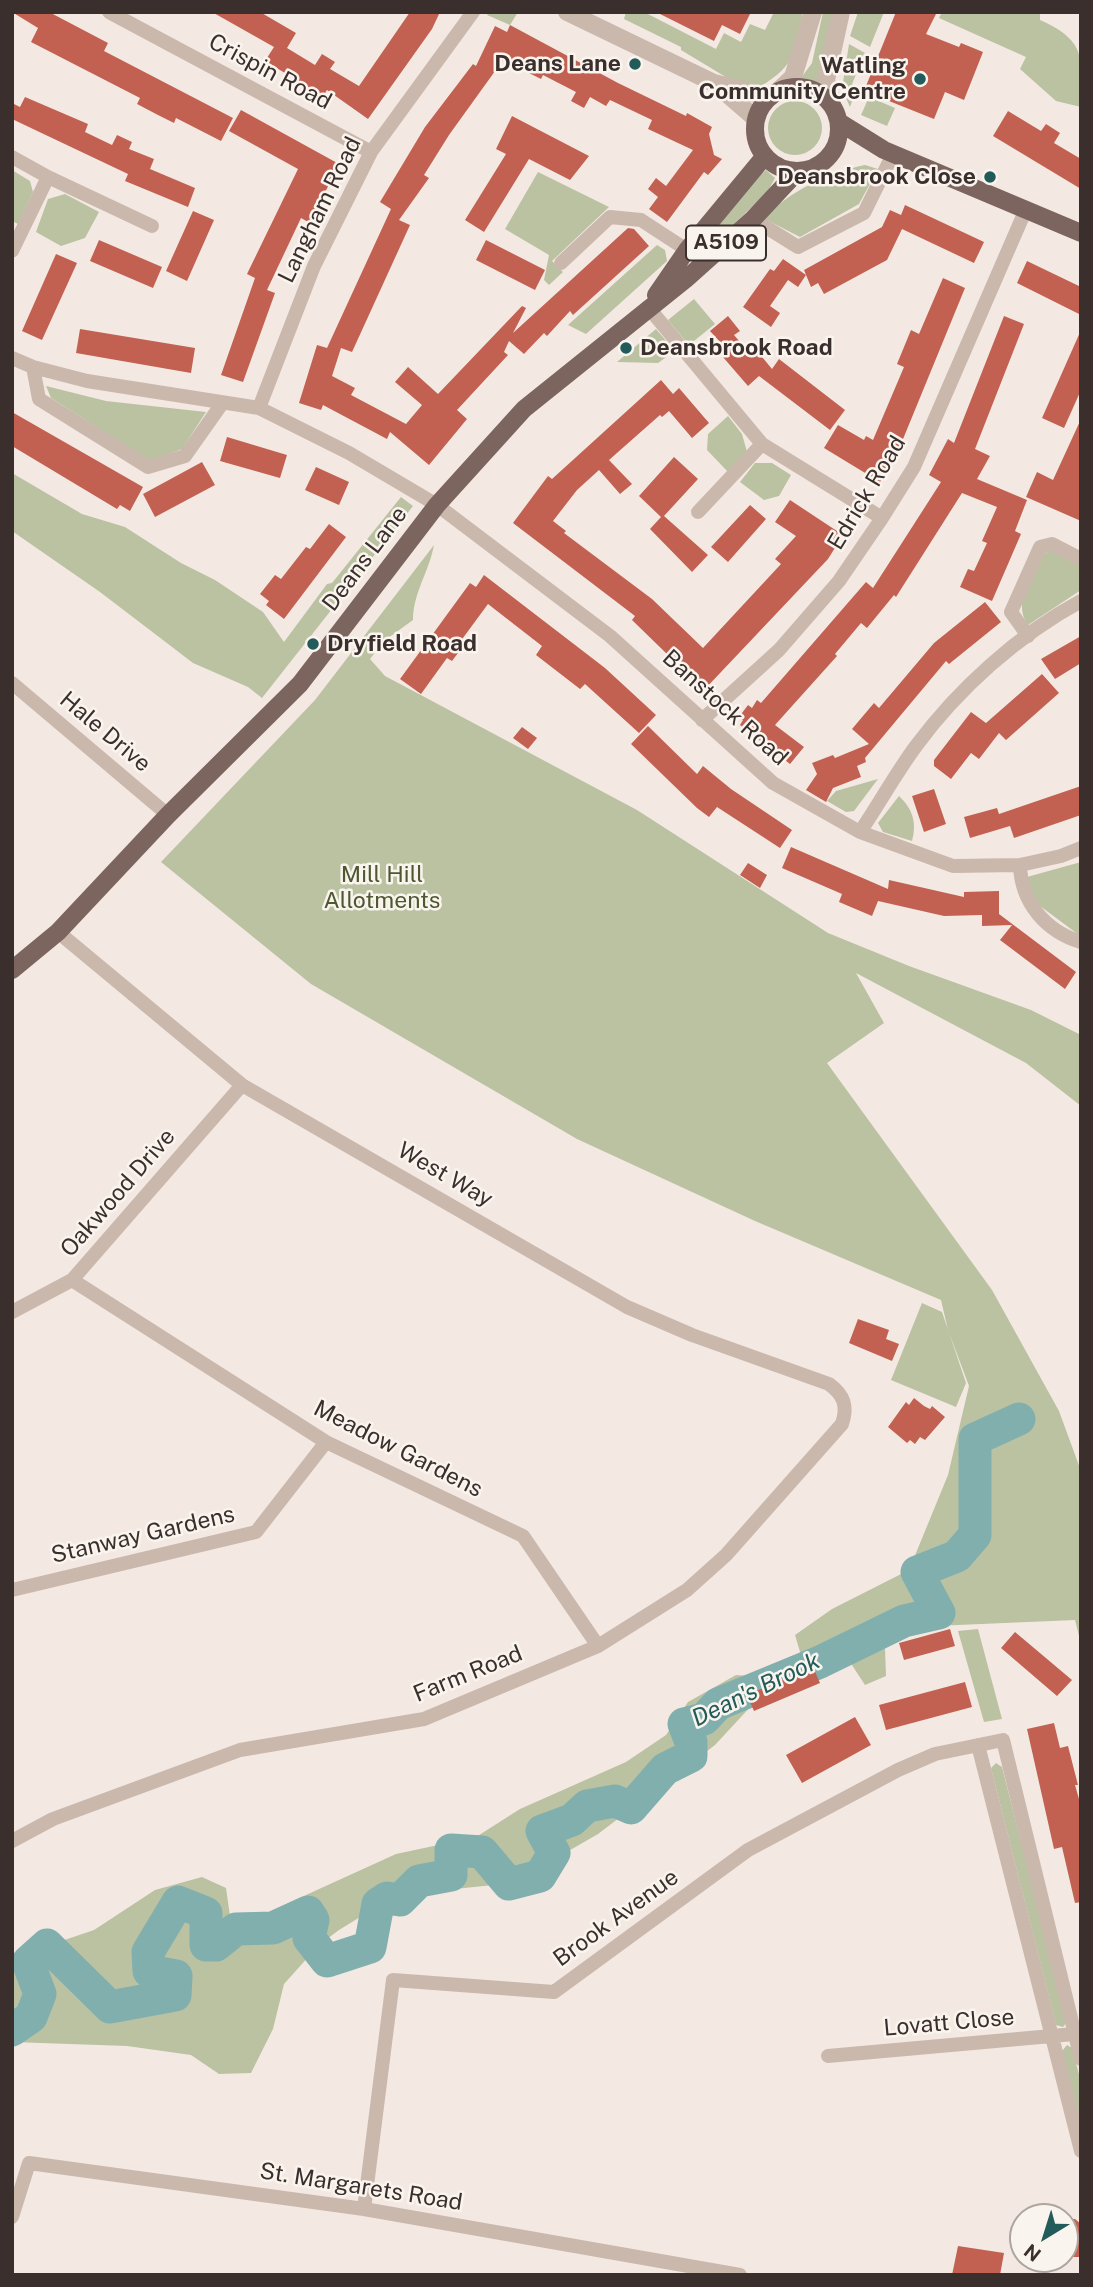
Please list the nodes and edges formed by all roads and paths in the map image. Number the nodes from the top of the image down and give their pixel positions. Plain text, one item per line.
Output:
1 (109, 12) edge
2 (473, 12) edge
3 (567, 12) edge
4 (813, 12) edge
5 (841, 12) edge
6 (713, 83) junction
7 (774, 93) junction
8 (832, 104) junction
9 (755, 118) junction
10 (839, 122) junction
11 (371, 152) junction
12 (889, 152) junction
13 (830, 156) junction
14 (12, 157) edge
15 (764, 157) junction
16 (797, 172) junction
17 (48, 177) junction
18 (1026, 209) junction
19 (753, 219) junction
20 (152, 226) dead end
21 (1081, 233) edge
22 (687, 250) junction
23 (12, 251) edge
24 (561, 263) dead end
25 (648, 307) junction
26 (12, 358) edge
27 (33, 367) junction
28 (221, 405) junction
29 (259, 408) junction
30 (762, 444) junction
31 (437, 505) junction
32 (698, 512) dead end
33 (882, 518) junction
34 (1081, 559) edge
35 (1081, 601) edge
36 (1028, 636) junction
37 (12, 683) edge
38 (702, 720) junction
39 (168, 815) junction
40 (860, 832) junction
41 (1081, 848) edge
42 (1020, 865) junction
43 (58, 932) junction
44 (1081, 942) edge
45 (12, 970) edge
46 (242, 1085) junction
47 (72, 1280) junction
48 (12, 1312) edge
49 (843, 1398) joint
50 (326, 1443) junction
51 (12, 1590) edge
52 (598, 1646) junction
53 (978, 1745) junction
54 (12, 1841) edge
55 (1074, 2034) junction
56 (1053, 2036) junction
57 (828, 2056) dead end
58 (1081, 2059) edge
59 (1081, 2151) edge
60 (364, 2209) junction
61 (12, 2217) edge
62 (740, 2275) edge

1 - 11 street, Crispin Road
2 - 11 street, Langham Road
3 - 6 street
4 - 7 street
5 - 8 street
6 - 7 street
6 - 9 street
7 - 8 main road
7 - 9 main road
8 - 10 main road
9 - 15 main road
10 - 12 main road
10 - 13 main road
11 - 29 street, Langham Road
12 - 13 main road
12 - 18 main road
12 - 19 street
13 - 16 main road
14 - 17 street
15 - 16 main road
15 - 22 main road, Deans Lane / A5109
16 - 19 main road, Deans Lane / A5109
17 - 20 street
17 - 23 street
18 - 21 main road
18 - 33 street, Edrick Road
19 - 25 main road, Deans Lane / A5109
22 - 24 street
22 - 25 main road, Deans Lane / A5109
25 - 30 street
25 - 31 main road, Deans Lane / A5109
26 - 27 street
27 - 28 street
27 - 28 street
28 - 29 street
29 - 31 street
30 - 32 street
30 - 33 street
31 - 38 street, Banstock Road
31 - 39 main road, Deans Lane / A5109
33 - 38 street, Edrick Road
34 - 36 street
35 - 36 street
36 - 40 street
37 - 39 street, Hale Drive
38 - 40 street, Banstock Road
39 - 43 main road, Deans Lane / A5109
40 - 42 street, Banstock Road
41 - 42 street, Banstock Road
42 - 44 street
43 - 45 main road, Deans Lane / A5109
43 - 46 street, West Way
46 - 47 street, Oakwood Drive
46 - 49 street, West Way
47 - 48 street, Oakwood Drive
47 - 50 street, Meadow Gardens
49 - 52 street, Farm Road
50 - 51 street, Stanway Gardens
50 - 52 street, Meadow Gardens
52 - 54 street, Farm Road
53 - 55 street, Brook Avenue
53 - 56 street
53 - 60 street, Brook Avenue
55 - 56 street, Lovatt Close
55 - 58 street, Brook Avenue
56 - 57 street, Lovatt Close
56 - 59 street
60 - 61 street, St. Margarets Road
60 - 62 street, St. Margarets Road

